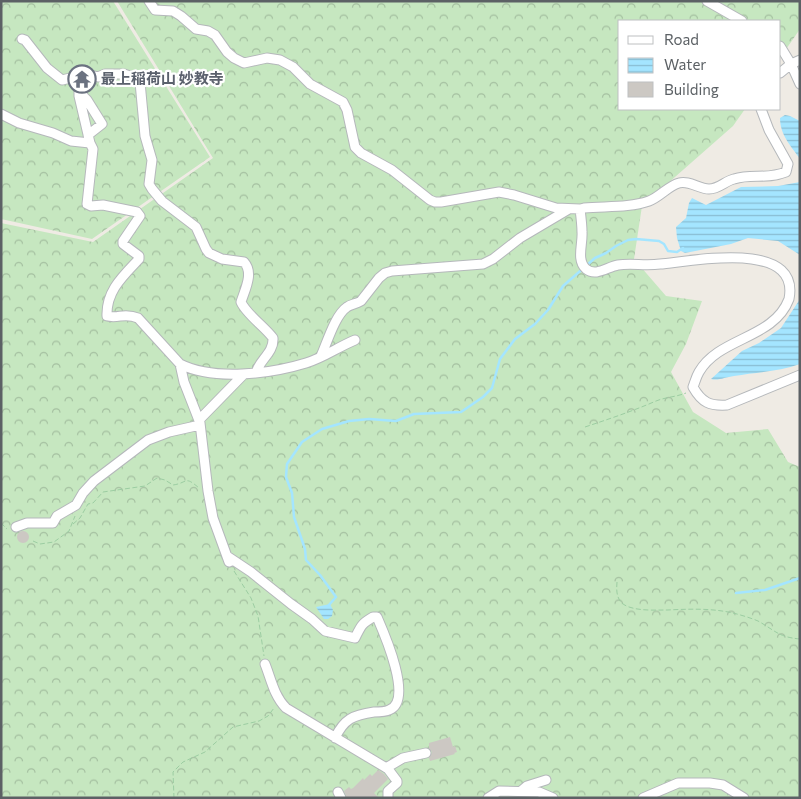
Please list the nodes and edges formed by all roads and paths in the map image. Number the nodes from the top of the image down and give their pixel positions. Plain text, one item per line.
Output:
1 (149, 1) edge
2 (707, 1) edge
3 (740, 20) edge
4 (22, 39) dead end
5 (781, 47) edge
6 (795, 62) edge
7 (781, 72) edge
8 (79, 76) junction
9 (800, 84) edge
10 (78, 92) junction
11 (761, 110) edge
12 (1, 114) edge
13 (89, 139) junction
14 (569, 209) junction
15 (580, 210) junction
16 (355, 340) dead end
17 (321, 356) junction
18 (180, 364) junction
19 (256, 373) junction
20 (243, 375) junction
21 (800, 375) edge
22 (694, 388) junction
23 (199, 423) junction
24 (585, 427) dead end
25 (208, 491) junction
26 (76, 505) junction
27 (73, 524) junction
28 (16, 527) dead end
29 (32, 541) dead end
30 (228, 560) junction
31 (617, 582) dead end
32 (310, 608) dead end
33 (312, 619) junction
34 (800, 639) edge
35 (266, 664) joint
36 (280, 702) junction
37 (335, 738) junction
38 (426, 753) dead end
39 (386, 768) junction
40 (546, 780) dead end
41 (521, 791) junction
42 (174, 798) edge
43 (388, 798) edge
44 (488, 798) edge
45 (553, 798) edge
46 (643, 798) edge
47 (744, 798) edge

1 - 14 street
2 - 3 street
4 - 8 street
5 - 6 street
6 - 7 street
6 - 9 street
8 - 10 street
8 - 19 street
10 - 13 street
10 - 13 street
11 - 15 street
12 - 13 street
13 - 18 street
14 - 15 street
14 - 17 street
15 - 22 street
16 - 17 street
17 - 19 street
18 - 20 street
18 - 23 street
19 - 20 street
20 - 23 street
21 - 22 street
22 - 24 path
23 - 25 street
23 - 26 street
25 - 27 path
25 - 30 street
26 - 27 path
26 - 28 street
27 - 29 path
30 - 33 street
30 - 35 path
31 - 34 path
32 - 33 street
33 - 37 street
35 - 36 street
36 - 37 street
36 - 42 path
37 - 39 street
38 - 39 street
39 - 43 street
40 - 41 street
41 - 44 street
41 - 45 street
46 - 47 street

